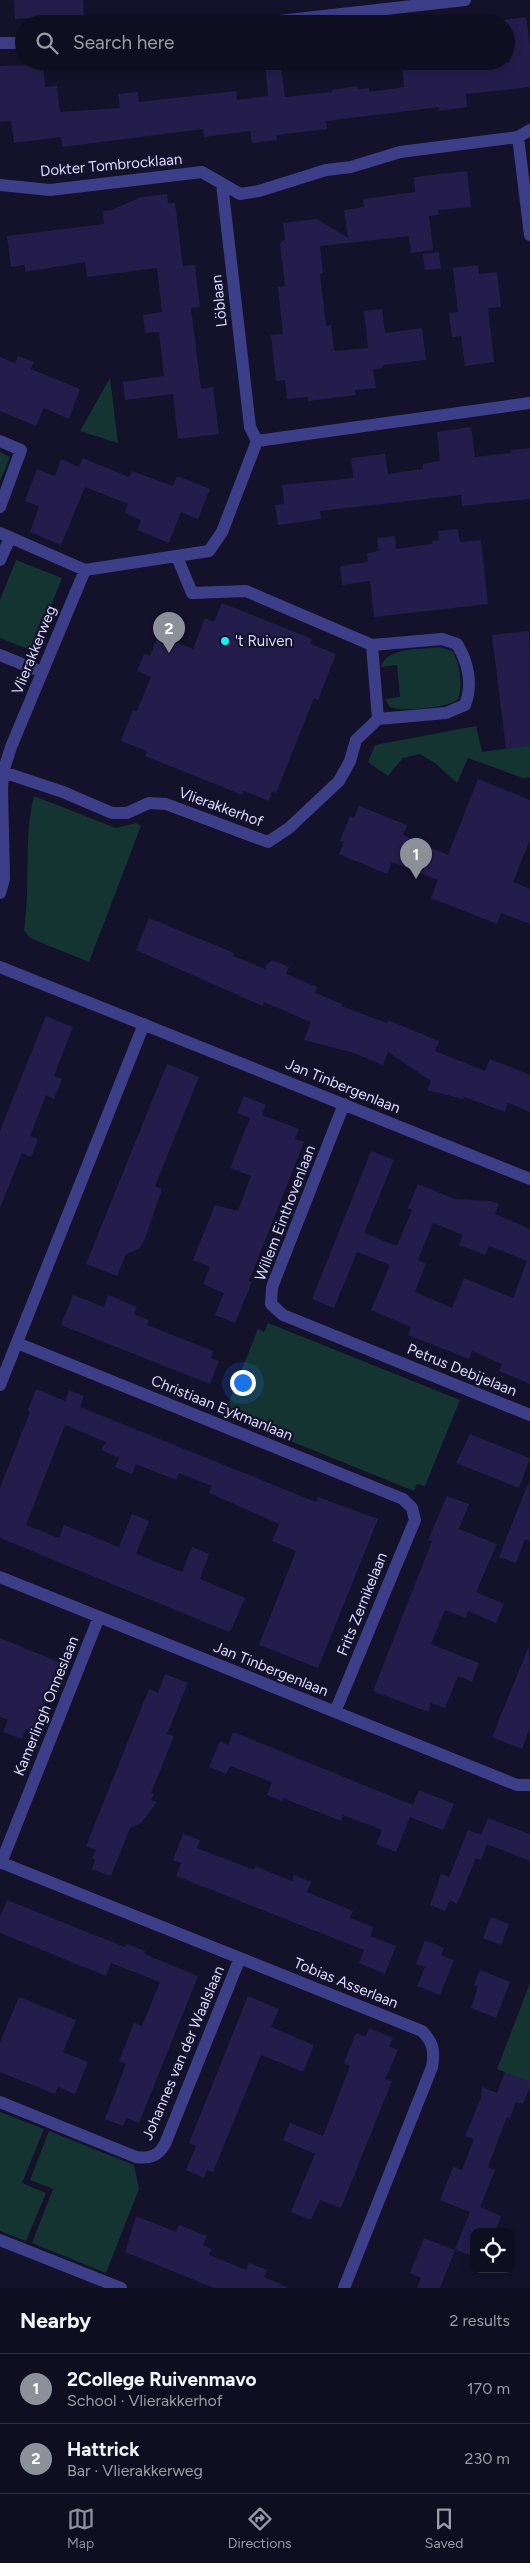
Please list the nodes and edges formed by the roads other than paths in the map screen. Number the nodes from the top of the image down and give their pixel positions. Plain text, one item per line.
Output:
1 (466, 0) edge
2 (382, 5) edge
3 (314, 15) edge
4 (0, 43) edge
5 (15, 43) edge
6 (530, 130) edge
7 (518, 137) junction
8 (222, 184) junction
9 (0, 186) edge
10 (530, 235) edge
11 (530, 403) edge
12 (0, 441) edge
13 (257, 441) junction
14 (0, 507) edge
15 (5, 536) edge
16 (177, 558) junction
17 (0, 560) edge
18 (85, 570) junction
19 (372, 645) junction
20 (0, 655) edge
21 (42, 672) junction
22 (378, 719) junction
23 (4, 772) junction
24 (0, 892) edge
25 (0, 967) edge
26 (144, 1024) junction
27 (344, 1104) junction
28 (530, 1179) edge
29 (17, 1343) junction
30 (381, 1355) joint
31 (0, 1385) edge
32 (530, 1415) edge
33 (412, 1508) joint
34 (0, 1577) edge
35 (99, 1617) junction
36 (336, 1712) junction
37 (530, 1785) edge
38 (1, 1863) edge
39 (240, 1958) junction
40 (0, 2102) edge
41 (0, 2240) edge
42 (121, 2288) edge
43 (344, 2288) edge

1 - 2 street
2 - 3 street
4 - 5 street
6 - 7 street
7 - 8 street
7 - 10 street
8 - 9 street, Dokter Tombrocklaan
8 - 13 street, Löblaan
11 - 13 street
12 - 14 street
13 - 16 street
15 - 17 street
15 - 18 street
16 - 18 street
16 - 19 street
18 - 21 street, Vlierakkerweg
19 - 22 street
19 - 22 street
20 - 21 street
21 - 23 street, Vlierakkerweg
22 - 23 street, Vlierakkerhof
23 - 24 street, Vlierakkerweg
25 - 26 street, Jan Tinbergenlaan
26 - 27 street, Jan Tinbergenlaan
26 - 29 street
27 - 28 street, Jan Tinbergenlaan
27 - 30 street, Willem Einthovenlaan
29 - 31 street
29 - 33 street, Christiaan Eykmanlaan
30 - 32 street, Petrus Debijelaan
33 - 36 street, Frits Zernikelaan
34 - 35 street, Jan Tinbergenlaan
35 - 36 street, Jan Tinbergenlaan
35 - 38 street, Kamerlingh Onneslaan
36 - 37 street, Jan Tinbergenlaan
38 - 39 street, Tobias Asserlaan
39 - 40 street, Johannes van der Waalslaan
39 - 43 street, Tobias Asserlaan
41 - 42 street

